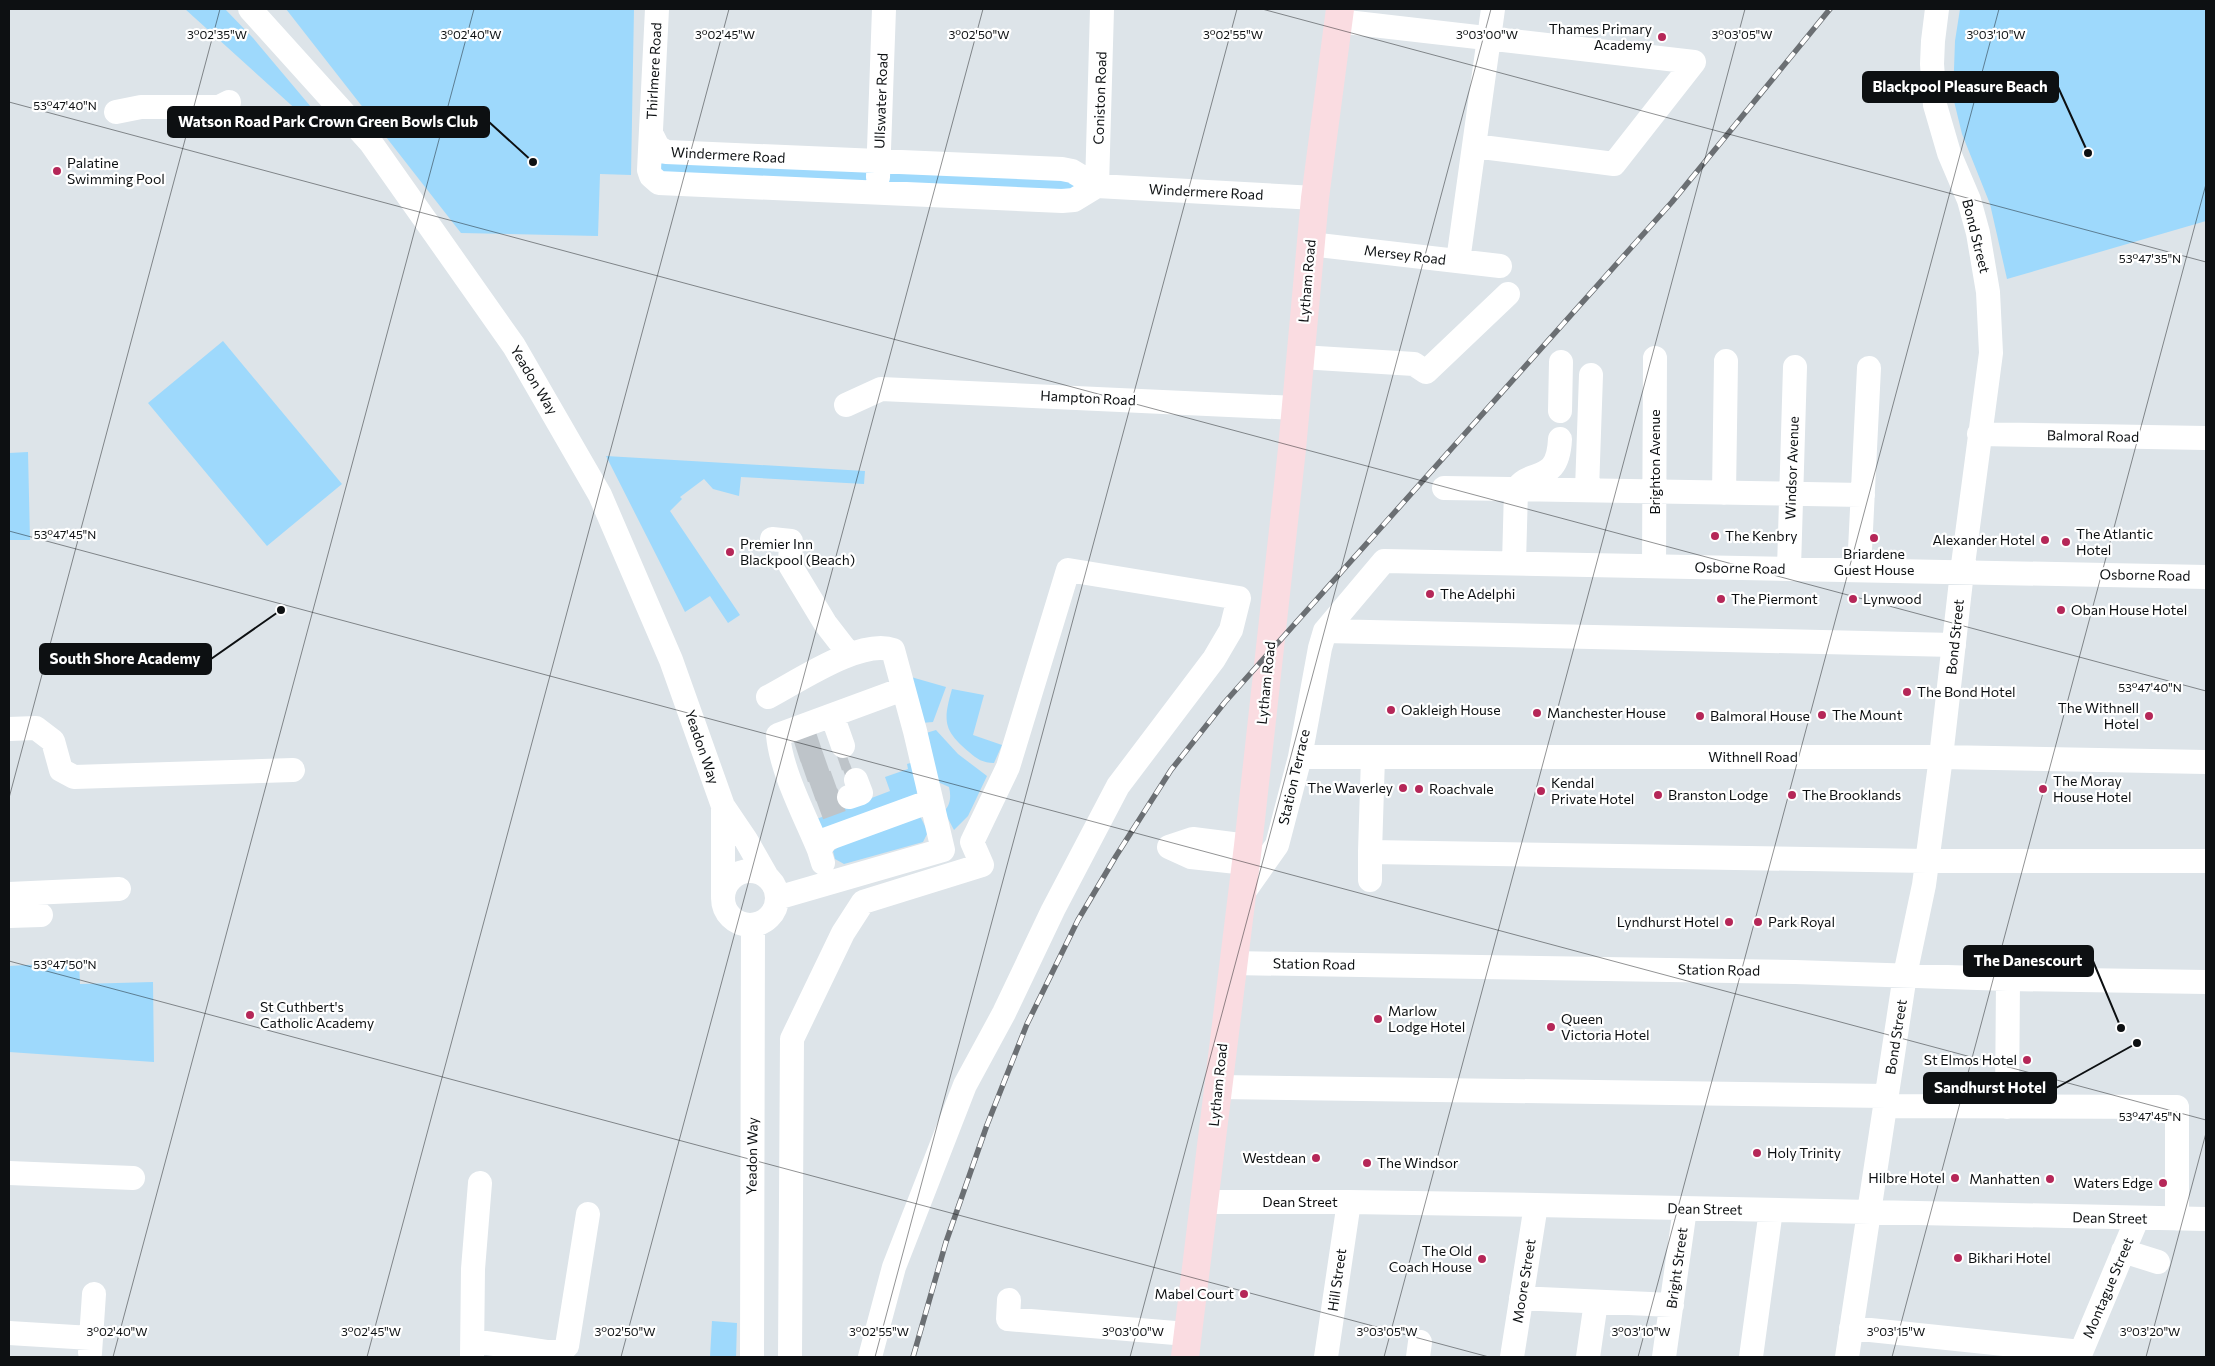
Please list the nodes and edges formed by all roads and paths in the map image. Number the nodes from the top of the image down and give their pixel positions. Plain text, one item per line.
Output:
1 (250, 9) edge
2 (657, 9) edge
3 (884, 9) edge
4 (1102, 9) edge
5 (1493, 9) edge
6 (1938, 9) edge
7 (1339, 15) edge
8 (1489, 38) junction
9 (229, 102) dead end
10 (116, 112) dead end
11 (651, 133) junction
12 (1474, 146) junction
13 (879, 162) junction
14 (1097, 186) junction
15 (878, 194) junction
16 (1315, 198) junction
17 (1310, 244) junction
18 (1458, 261) junction
19 (1500, 266) dead end
20 (1508, 294) dead end
21 (1301, 357) junction
22 (1655, 358) dead end
23 (1726, 361) dead end
24 (1561, 362) dead end
25 (1795, 367) dead end
26 (1869, 368) dead end
27 (1591, 374) dead end
28 (846, 405) dead end
29 (1296, 408) junction
30 (1560, 411) dead end
31 (1980, 434) junction
32 (1560, 438) dead end
33 (2206, 438) edge
34 (1444, 488) dead end
35 (1516, 490) junction
36 (1587, 490) junction
37 (1655, 492) junction
38 (1724, 493) junction
39 (1791, 494) junction
40 (1863, 495) junction
41 (772, 539) dead end
42 (1514, 563) junction
43 (1654, 566) junction
44 (1789, 568) junction
45 (1859, 570) junction
46 (1962, 572) junction
47 (2206, 577) edge
48 (1323, 639) junction
49 (1954, 645) junction
50 (848, 654) junction
51 (903, 689) junction
52 (768, 697) dead end
53 (9, 729) edge
54 (1300, 757) junction
55 (1373, 757) junction
56 (1941, 757) junction
57 (2206, 762) edge
58 (293, 770) dead end
59 (931, 801) junction
60 (723, 806) junction
61 (819, 850) junction
62 (1370, 852) junction
63 (1927, 861) junction
64 (2206, 861) edge
65 (766, 875) junction
66 (1370, 880) dead end
67 (830, 882) junction
68 (119, 889) dead end
69 (9, 894) edge
70 (1241, 896) junction
71 (777, 898) junction
72 (723, 900) junction
73 (41, 914) dead end
74 (9, 916) edge
75 (753, 925) junction
76 (1232, 963) junction
77 (1905, 975) junction
78 (2008, 979) junction
79 (2206, 982) edge
80 (1219, 1087) junction
81 (1886, 1101) junction
82 (2007, 1107) junction
83 (9, 1173) edge
84 (133, 1178) dead end
85 (480, 1183) dead end
86 (1203, 1202) junction
87 (1349, 1202) junction
88 (1536, 1205) junction
89 (1685, 1209) junction
90 (1772, 1210) junction
91 (1868, 1211) junction
92 (588, 1214) dead end
93 (2137, 1219) junction
94 (2177, 1219) junction
95 (2206, 1220) edge
96 (2123, 1251) junction
97 (2158, 1262) dead end
98 (94, 1294) dead end
99 (1522, 1298) junction
100 (1009, 1300) dead end
101 (1596, 1302) junction
102 (1672, 1306) junction
103 (752, 1328) junction
104 (790, 1328) junction
105 (1851, 1328) junction
106 (9, 1333) edge
107 (1186, 1346) edge
108 (473, 1349) edge
109 (2080, 1354) edge
110 (752, 1357) edge
111 (790, 1357) edge
112 (870, 1357) edge
113 (1326, 1357) edge
114 (1512, 1357) edge
115 (1588, 1357) edge
116 (1664, 1357) edge
117 (1751, 1357) edge
118 (1847, 1357) edge

1 - 60 street, Yeadon Way
2 - 11 street, Thirlmere Road
3 - 13 street, Ullswater Road
4 - 14 street, Coniston Road
5 - 8 street
6 - 31 street, Bond Street
7 - 8 street
7 - 16 main road, Lytham Road
8 - 12 street
8 - 12 street
9 - 10 street
11 - 13 street, Windermere Road
11 - 15 street, Windermere Road
12 - 18 street
13 - 14 street, Windermere Road
13 - 15 street, Ullswater Road
14 - 15 street, Windermere Road
14 - 16 street, Windermere Road
16 - 17 main road, Lytham Road
17 - 18 street, Mersey Road
17 - 21 main road, Lytham Road
18 - 19 street, Mersey Road
20 - 21 street
21 - 29 main road, Lytham Road
22 - 37 street, Brighton Avenue
23 - 38 street
24 - 30 street
25 - 39 street, Windsor Avenue
26 - 40 street
27 - 36 street
28 - 29 street, Hampton Road
29 - 70 main road, Lytham Road
31 - 33 street, Balmoral Road
31 - 46 street, Bond Street
32 - 35 street
34 - 35 street
35 - 36 street
35 - 42 street
36 - 37 street
37 - 38 street
37 - 43 street, Brighton Avenue
38 - 39 street
39 - 40 street
39 - 44 street, Windsor Avenue
40 - 45 street
41 - 50 street
42 - 43 street, Osborne Road
42 - 48 street, Osborne Road
43 - 44 street, Osborne Road
44 - 45 street, Osborne Road
45 - 46 street, Osborne Road
46 - 47 street, Osborne Road
46 - 49 street, Bond Street
48 - 49 street
48 - 54 street, Station Terrace
49 - 56 street, Bond Street
50 - 51 street
50 - 52 street
51 - 59 street
51 - 61 street
53 - 58 street
54 - 55 street, Withnell Road
54 - 70 street, Station Terrace
55 - 56 street, Withnell Road
55 - 62 street
56 - 57 street, Withnell Road
56 - 63 street, Bond Street
59 - 61 street
59 - 67 street
60 - 65 street, Yeadon Way
60 - 72 street, Yeadon Way
61 - 67 street
62 - 63 street
62 - 66 street
63 - 64 street
63 - 77 street, Bond Street
65 - 71 street
65 - 72 street
67 - 71 street
68 - 69 street
70 - 76 main road, Lytham Road
71 - 75 street
72 - 75 street
73 - 74 street
75 - 103 street, Yeadon Way
76 - 77 street, Station Road
76 - 80 main road, Lytham Road
77 - 78 street, Station Road
77 - 81 street, Bond Street
78 - 79 street, Station Road
78 - 82 street
80 - 81 street
80 - 86 main road, Lytham Road
81 - 82 street
81 - 91 street, Bond Street
82 - 94 street
83 - 84 street
85 - 108 street
86 - 87 street, Dean Street
86 - 107 main road, Lytham Road
87 - 88 street, Dean Street
87 - 113 street, Hill Street
88 - 89 street, Dean Street
88 - 99 street, Moore Street
89 - 90 street, Dean Street
89 - 102 street, Bright Street
90 - 91 street, Dean Street
90 - 117 street
91 - 93 street, Dean Street
91 - 105 street, Bond Street
92 - 108 street
93 - 94 street, Dean Street
93 - 96 street, Montague Street
94 - 95 street, Dean Street
96 - 97 street
96 - 109 street, Montague Street
98 - 106 street
99 - 101 street
99 - 114 street, Moore Street
100 - 107 street
101 - 102 street
101 - 115 street
102 - 116 street, Bright Street
103 - 104 street
103 - 110 street, Yeadon Way
104 - 111 street
104 - 112 street
105 - 109 street
105 - 118 street, Bond Street

